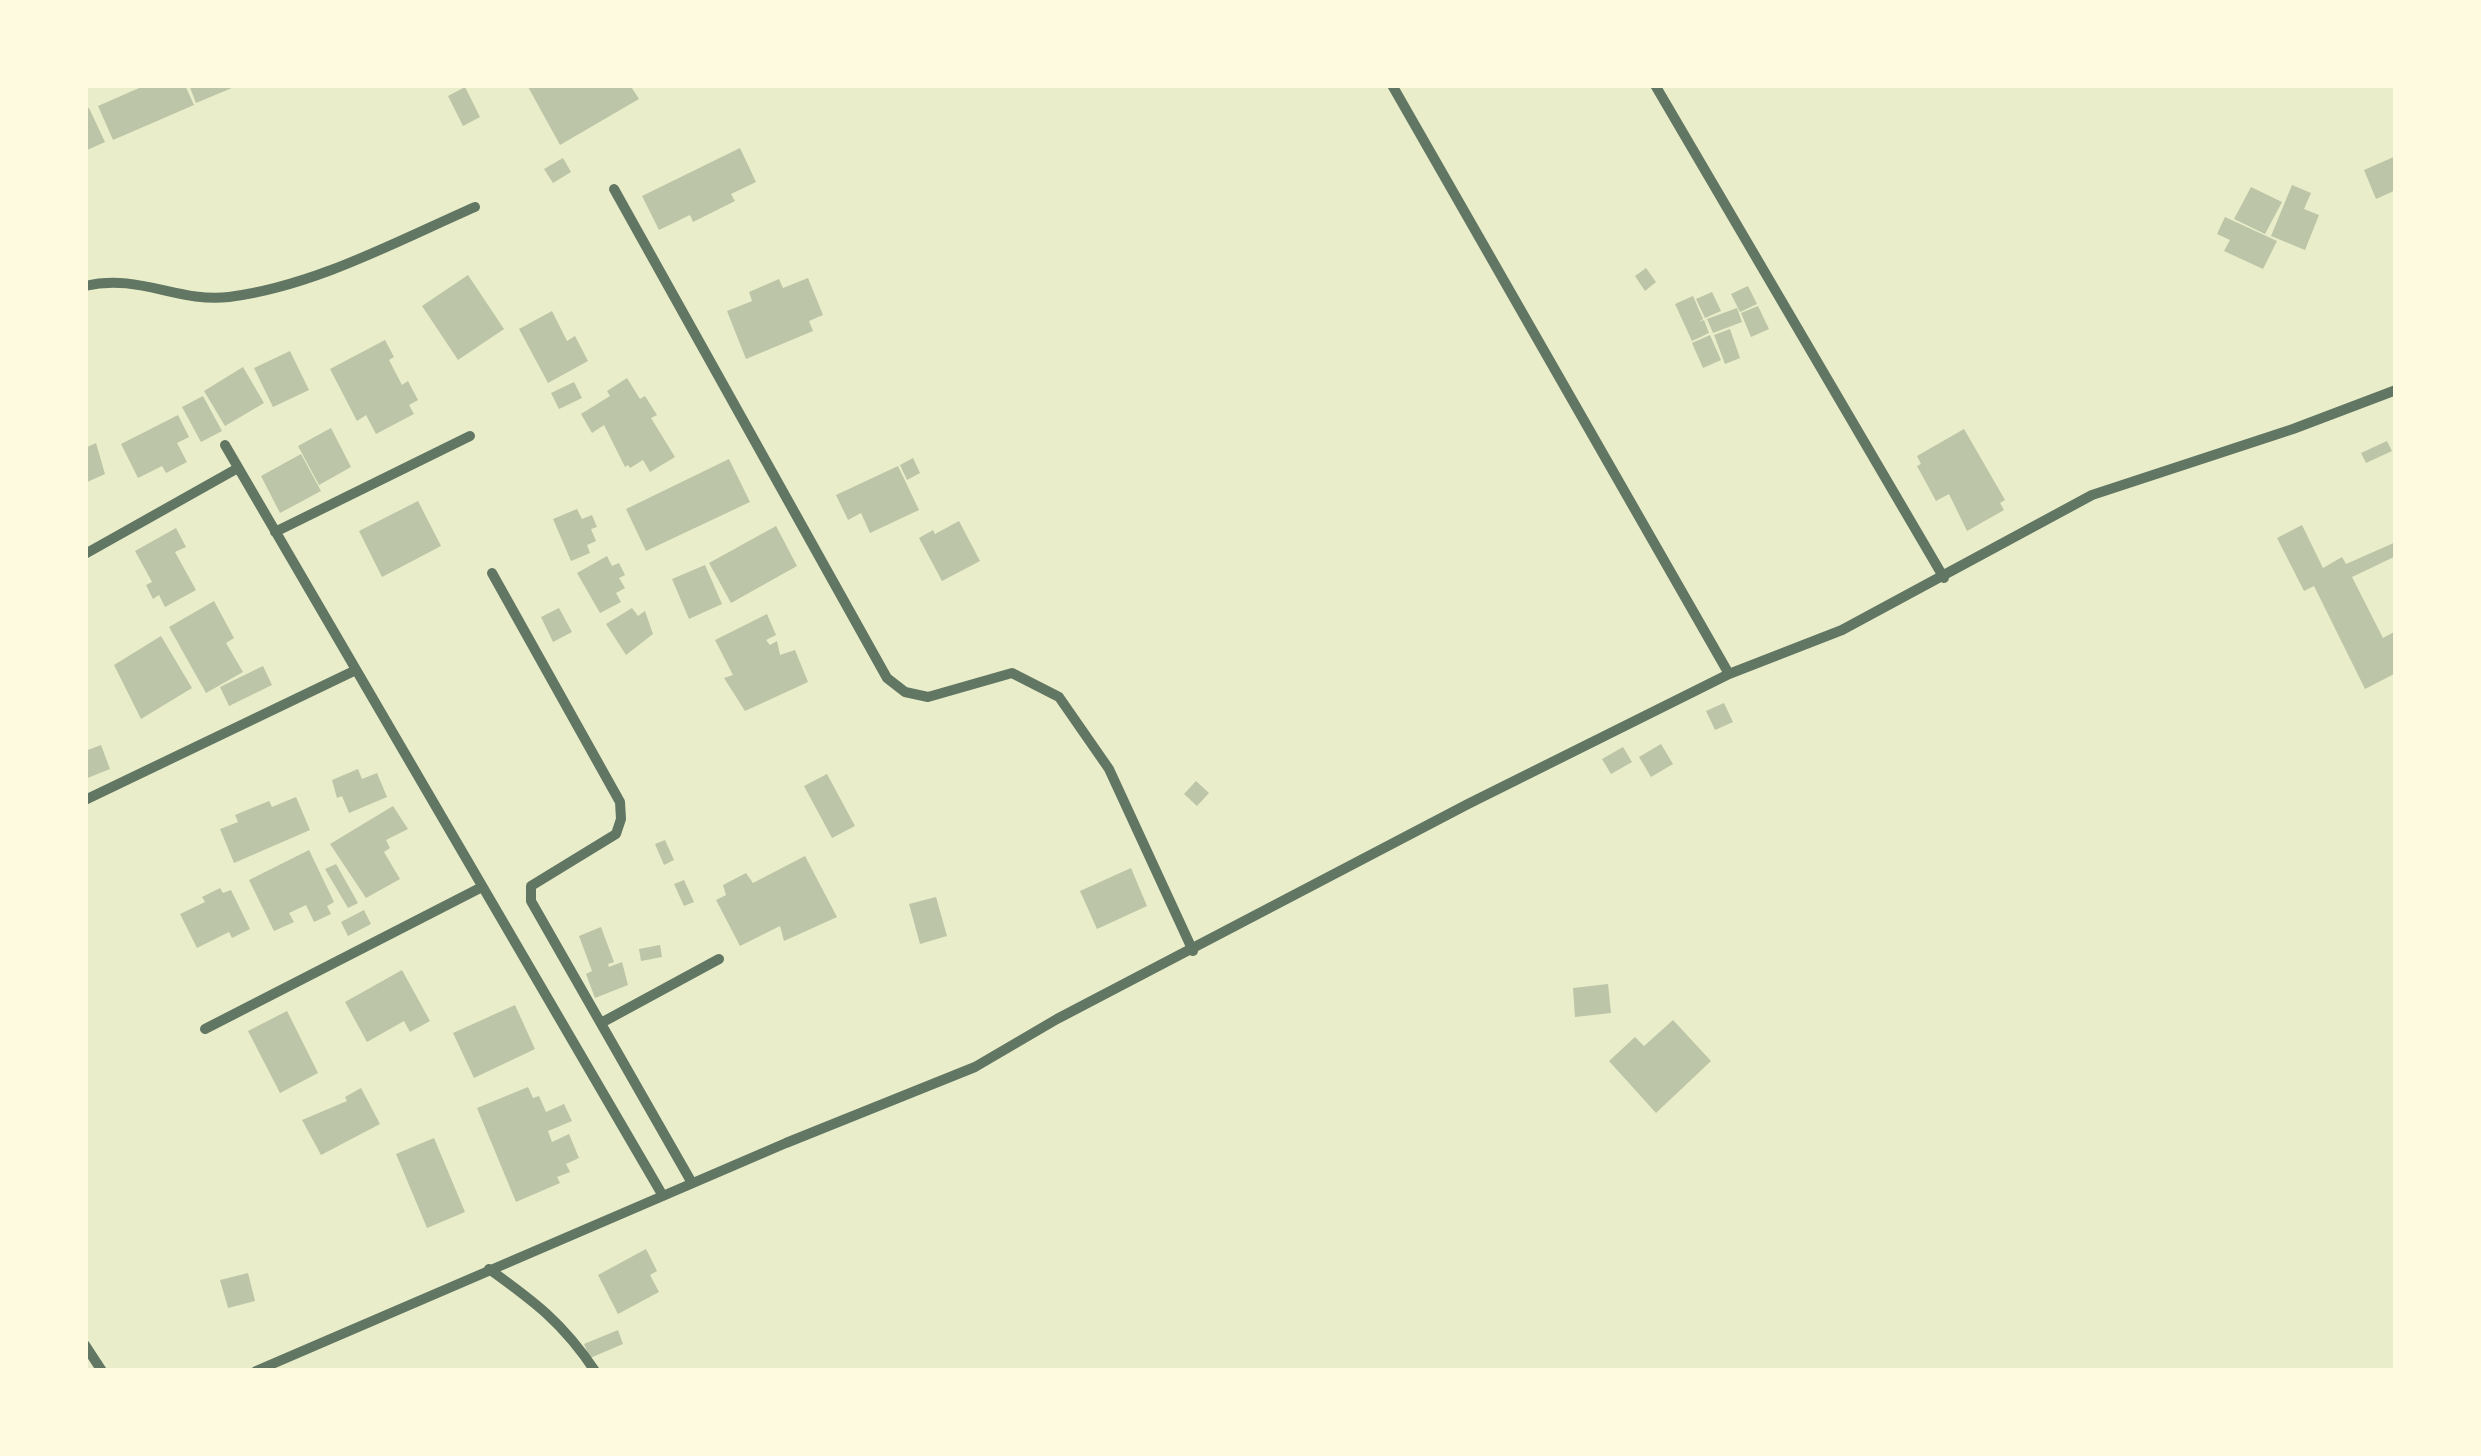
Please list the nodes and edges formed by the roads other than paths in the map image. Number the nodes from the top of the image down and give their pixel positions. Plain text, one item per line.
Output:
1 (1392, 85) edge
2 (1655, 85) edge
3 (614, 190) dead end
4 (475, 207) dead end
5 (85, 286) edge
6 (2396, 390) edge
7 (470, 436) dead end
8 (225, 445) dead end
9 (238, 468) junction
10 (276, 532) junction
11 (85, 554) edge
12 (492, 573) dead end
13 (1944, 578) junction
14 (356, 670) junction
15 (1729, 674) junction
16 (85, 800) edge
17 (482, 886) junction
18 (1193, 951) junction
19 (720, 959) dead end
20 (601, 1023) junction
21 (204, 1029) dead end
22 (692, 1184) junction
23 (663, 1196) junction
24 (489, 1269) junction
25 (85, 1344) edge
26 (102, 1371) edge
27 (256, 1371) edge
28 (594, 1371) edge

1 - 15 street
2 - 13 street
3 - 18 street
4 - 5 street
6 - 13 street
7 - 10 street
8 - 9 street
9 - 10 street
9 - 11 street
10 - 14 street
12 - 20 street
13 - 15 street
14 - 16 street
14 - 17 street
15 - 18 street
17 - 21 street
17 - 23 street
18 - 22 street
19 - 20 street
20 - 22 street
22 - 23 street
23 - 24 street
24 - 27 street
24 - 28 street
25 - 26 street

